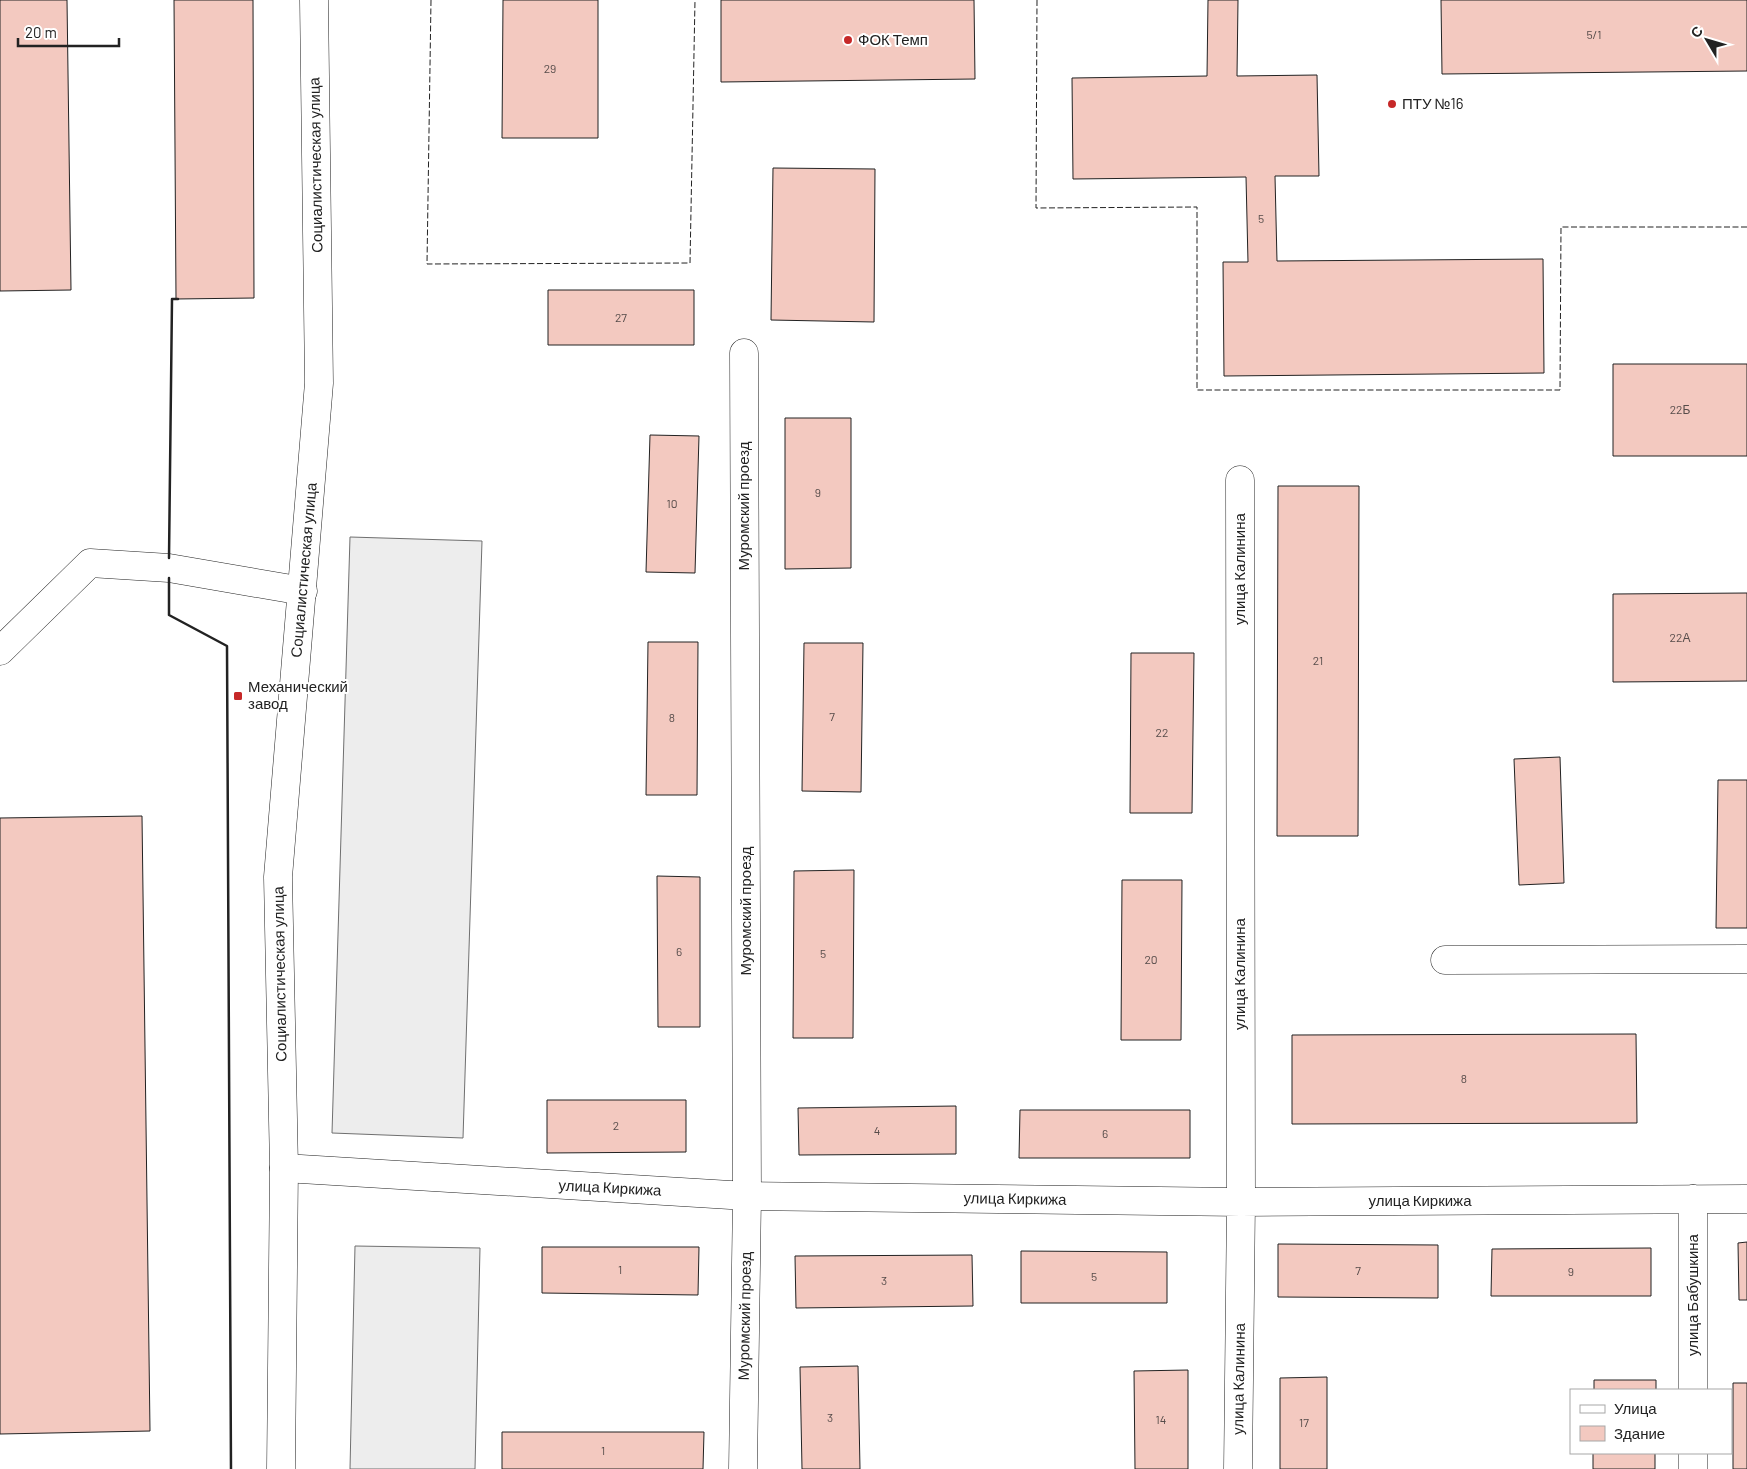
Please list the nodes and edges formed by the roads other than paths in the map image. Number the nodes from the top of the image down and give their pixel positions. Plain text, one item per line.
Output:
1 (314, 0) edge
2 (744, 353) dead end
3 (1240, 480) dead end
4 (303, 591) junction
5 (0, 652) edge
6 (1747, 958) edge
7 (1445, 960) dead end
8 (284, 1168) junction
9 (747, 1196) junction
10 (1747, 1199) edge
11 (1693, 1200) junction
12 (1241, 1202) junction
13 (1693, 1389) edge
14 (1693, 1454) edge
15 (282, 1469) edge
16 (743, 1469) edge
17 (1238, 1469) edge
18 (1693, 1469) edge

1 - 4 street, Социалистическая улица
2 - 9 street, Муромский проезд
3 - 12 street, улица Калинина
4 - 5 street
4 - 8 street, Социалистическая улица
6 - 7 street
8 - 9 street, улица Киркижа
8 - 15 street, Социалистическая улица
9 - 12 street, улица Киркижа
9 - 16 street, Муромский проезд
10 - 11 street, улица Киркижа
11 - 12 street, улица Киркижа
11 - 13 street, улица Бабушкина
12 - 17 street, улица Калинина
14 - 18 street

